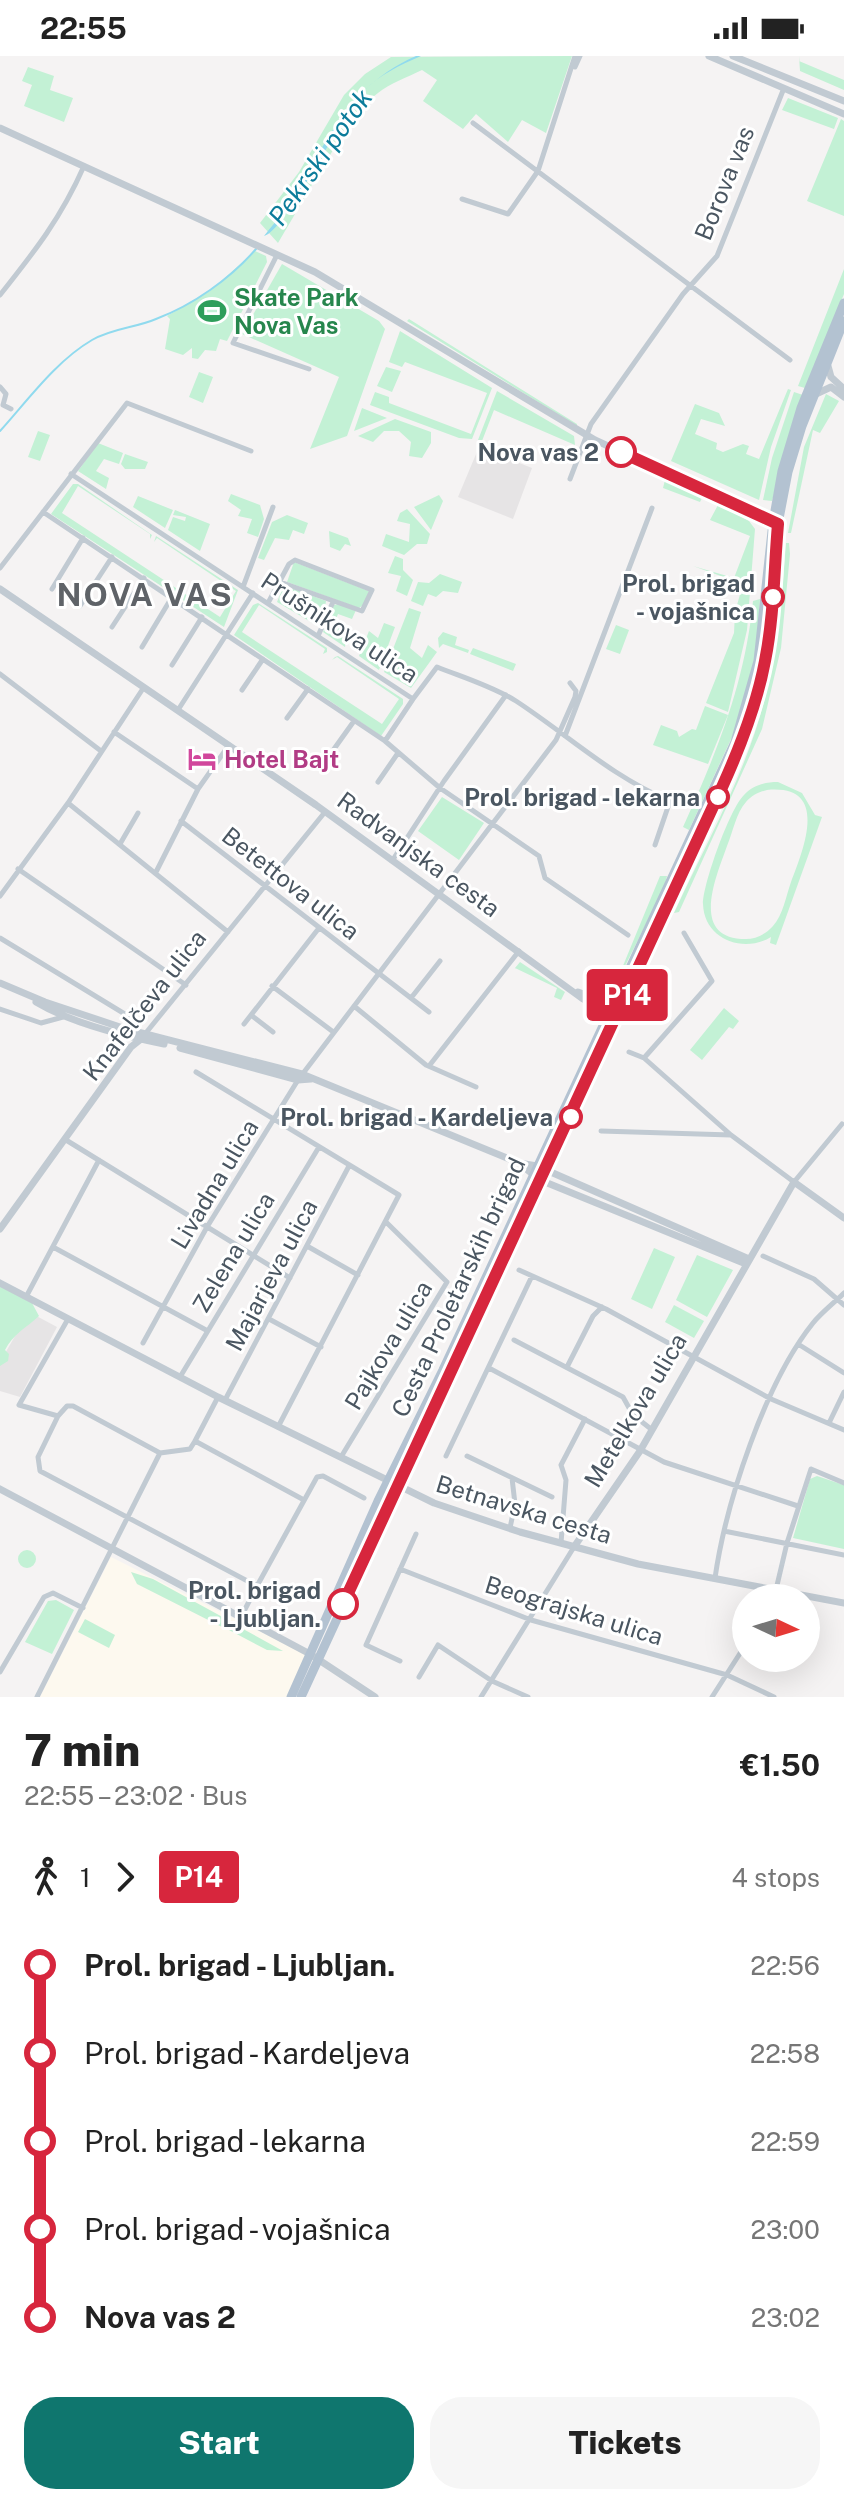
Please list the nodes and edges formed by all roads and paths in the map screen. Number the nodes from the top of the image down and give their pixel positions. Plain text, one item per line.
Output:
1 (577, 56) edge
2 (709, 56) edge
3 (733, 56) edge
4 (785, 87) junction
5 (842, 106) edge
6 (473, 123) dead end
7 (0, 128) edge
8 (84, 166) junction
9 (538, 171) junction
10 (462, 199) dead end
11 (278, 254) junction
12 (689, 286) junction
13 (0, 295) edge
14 (844, 303) edge
15 (844, 321) edge
16 (790, 360) dead end
17 (827, 362) junction
18 (309, 369) dead end
19 (0, 387) edge
20 (844, 389) edge
21 (814, 395) junction
22 (844, 397) edge
23 (11, 409) dead end
24 (586, 435) junction
25 (251, 451) dead end
26 (71, 474) junction
27 (570, 479) dead end
28 (273, 507) dead end
29 (652, 508) dead end
30 (43, 512) junction
31 (776, 523) junction
32 (83, 538) junction
33 (112, 557) junction
34 (0, 568) edge
35 (144, 578) junction
36 (280, 582) junction
37 (243, 587) junction
38 (0, 589) edge
39 (52, 589) dead end
40 (253, 593) junction
41 (172, 597) junction
42 (333, 602) junction
43 (268, 603) junction
44 (80, 606) dead end
45 (202, 617) junction
46 (112, 627) dead end
47 (227, 633) junction
48 (318, 636) junction
49 (142, 647) dead end
50 (263, 659) junction
51 (172, 665) dead end
52 (0, 674) edge
53 (570, 683) dead end
54 (144, 687) junction
55 (308, 689) junction
56 (242, 690) dead end
57 (507, 696) junction
58 (413, 699) junction
59 (178, 710) junction
60 (287, 718) dead end
61 (354, 721) junction
62 (114, 732) junction
63 (563, 734) junction
64 (385, 741) junction
65 (229, 745) junction
66 (334, 749) dead end
67 (101, 751) junction
68 (398, 753) junction
69 (378, 782) dead end
70 (440, 788) junction
71 (198, 789) junction
72 (68, 803) junction
73 (325, 812) junction
74 (138, 813) dead end
75 (181, 821) junction
76 (493, 823) junction
77 (120, 844) junction
78 (655, 845) dead end
79 (392, 861) junction
80 (18, 869) junction
81 (156, 873) junction
82 (266, 884) junction
83 (439, 895) junction
84 (0, 896) edge
85 (319, 928) junction
86 (228, 932) junction
87 (684, 933) dead end
88 (628, 935) dead end
89 (0, 938) edge
90 (519, 951) junction
91 (440, 961) dead end
92 (378, 973) junction
93 (0, 985) edge
94 (186, 985) junction
95 (272, 986) junction
96 (411, 998) junction
97 (354, 1006) junction
98 (0, 1009) edge
99 (613, 1010) junction
100 (429, 1012) dead end
101 (251, 1015) junction
102 (66, 1016) junction
103 (128, 1016) dead end
104 (244, 1024) dead end
105 (273, 1032) dead end
106 (333, 1032) junction
107 (142, 1037) junction
108 (629, 1052) dead end
109 (644, 1058) junction
110 (429, 1066) junction
111 (196, 1072) dead end
112 (300, 1077) junction
113 (476, 1087) dead end
114 (274, 1120) junction
115 (841, 1128) edge
116 (601, 1131) dead end
117 (731, 1135) junction
118 (66, 1140) junction
119 (319, 1147) junction
120 (99, 1160) junction
121 (519, 1163) junction
122 (349, 1166) junction
123 (542, 1168) junction
124 (535, 1178) junction
125 (794, 1182) junction
126 (844, 1218) edge
127 (386, 1222) junction
128 (207, 1227) junction
129 (0, 1229) edge
130 (307, 1246) junction
131 (53, 1247) junction
132 (252, 1255) junction
133 (763, 1256) dead end
134 (748, 1261) junction
135 (519, 1270) dead end
136 (358, 1275) junction
137 (532, 1276) junction
138 (290, 1278) junction
139 (0, 1283) edge
140 (844, 1293) edge
141 (26, 1297) junction
142 (837, 1300) junction
143 (165, 1305) junction
144 (844, 1305) edge
145 (602, 1307) junction
146 (68, 1319) junction
147 (269, 1319) junction
148 (206, 1330) junction
149 (514, 1340) dead end
150 (143, 1343) dead end
151 (798, 1344) junction
152 (321, 1347) junction
153 (693, 1357) junction
154 (567, 1367) junction
155 (489, 1368) junction
156 (844, 1373) edge
157 (180, 1377) junction
158 (844, 1392) edge
159 (222, 1399) junction
160 (771, 1399) junction
161 (58, 1416) junction
162 (585, 1419) junction
163 (829, 1423) junction
164 (278, 1427) junction
165 (651, 1429) junction
166 (844, 1430) edge
167 (195, 1441) junction
168 (640, 1451) junction
169 (160, 1453) junction
170 (446, 1456) dead end
171 (467, 1456) dead end
172 (340, 1459) junction
173 (512, 1478) junction
174 (844, 1483) edge
175 (392, 1484) junction
176 (737, 1488) junction
177 (0, 1489) edge
178 (552, 1497) dead end
179 (364, 1498) dead end
180 (304, 1500) junction
181 (798, 1506) junction
182 (127, 1517) junction
183 (510, 1529) junction
184 (724, 1531) junction
185 (416, 1534) dead end
186 (561, 1543) junction
187 (787, 1543) junction
188 (574, 1547) junction
189 (113, 1549) junction
190 (844, 1555) edge
191 (400, 1569) junction
192 (714, 1580) junction
193 (732, 1584) edge
194 (777, 1584) edge
195 (257, 1586) junction
196 (820, 1600) edge
197 (844, 1603) edge
198 (83, 1608) junction
199 (241, 1617) junction
200 (531, 1620) junction
201 (314, 1657) junction
202 (400, 1661) dead end
203 (732, 1667) edge
204 (0, 1672) edge
205 (727, 1675) junction
206 (419, 1677) dead end
207 (492, 1681) junction
208 (37, 1697) edge
209 (291, 1697) edge
210 (301, 1697) edge
211 (375, 1697) edge
212 (481, 1697) edge
213 (528, 1697) edge
214 (712, 1697) edge
215 (774, 1697) edge

1 - 9 street
2 - 4 street
3 - 5 street
4 - 5 street
4 - 12 street, Borova vas
6 - 9 street
7 - 8 street
8 - 11 street
8 - 13 street
9 - 10 street
9 - 12 street
11 - 18 street
11 - 24 street
12 - 16 street
12 - 24 street, Borova vas
14 - 31 main road, Cesta Proletarskih brigad
15 - 17 main road, Cesta Proletarskih brigad
17 - 20 street
17 - 21 main road, Cesta Proletarskih brigad
19 - 23 street
21 - 22 street
21 - 31 main road, Cesta Proletarskih brigad
24 - 27 street, Borova vas
24 - 31 street
25 - 26 street
26 - 30 street
26 - 37 street, Prušnikova ulica
28 - 37 street
29 - 63 street
30 - 32 street
30 - 34 street
31 - 99 main road, Cesta Proletarskih brigad
32 - 33 street
32 - 39 street
33 - 35 street
33 - 44 street
35 - 41 street
35 - 46 street
36 - 42 street
36 - 42 street
36 - 43 street
37 - 40 street, Prušnikova ulica
38 - 54 street, Radvanjska cesta
40 - 43 street, Prušnikova ulica
40 - 47 street
41 - 45 street
41 - 49 street
42 - 48 street
43 - 48 street, Prušnikova ulica
45 - 47 street
45 - 51 street
47 - 50 street
47 - 59 street
48 - 58 street, Prušnikova ulica
50 - 55 street
50 - 56 street
52 - 67 street
53 - 63 street
54 - 59 street, Radvanjska cesta
54 - 62 street
55 - 60 street
55 - 61 street
57 - 58 street, Prušnikova ulica
57 - 63 street, Prušnikova ulica
57 - 70 street
58 - 64 street
59 - 65 street, Radvanjska cesta
61 - 64 street
61 - 66 street
62 - 67 street
62 - 71 street
63 - 76 street, Livadna ulica
63 - 78 street, Prušnikova ulica
64 - 68 street
65 - 71 street
65 - 73 street, Radvanjska cesta
67 - 72 street
68 - 69 street
68 - 70 street
70 - 76 street
70 - 79 street
71 - 75 street
72 - 77 street
72 - 80 street
73 - 79 street, Radvanjska cesta
73 - 82 street, Knafelčeva ulica
74 - 77 street
75 - 81 street
75 - 82 street, Betettova ulica
76 - 83 street, Livadna ulica
76 - 88 street
77 - 81 street
79 - 83 street, Radvanjska cesta
80 - 84 street
80 - 94 street
81 - 86 street
82 - 85 street, Betettova ulica
82 - 86 street, Knafelčeva ulica
83 - 90 street, Radvanjska cesta
83 - 92 street, Livadna ulica
85 - 92 street, Betettova ulica
85 - 95 street
86 - 94 street, Knafelčeva ulica
87 - 109 street
89 - 103 street
90 - 99 street, Radvanjska cesta
90 - 110 street
91 - 96 street
92 - 96 street, Betettova ulica
92 - 97 street, Livadna ulica
93 - 102 street
93 - 107 street
94 - 107 street, Knafelčeva ulica
95 - 101 street
95 - 106 street
96 - 100 street, Betettova ulica
97 - 106 street, Livadna ulica
97 - 110 street
98 - 102 street
99 - 123 main road, Cesta Proletarskih brigad
101 - 104 street
101 - 105 street
102 - 107 street
106 - 112 street, Livadna ulica
107 - 112 street
107 - 118 street, Knafelčeva ulica
108 - 109 street
109 - 117 street
110 - 113 street
111 - 114 street
112 - 114 street, Livadna ulica
112 - 121 street
114 - 119 street
114 - 128 street, Livadna ulica
115 - 125 street
116 - 117 street
117 - 125 street
118 - 120 street
118 - 129 street, Knafelčeva ulica
119 - 122 street
119 - 132 street, Zelena ulica
120 - 128 street
120 - 131 street
121 - 123 street
121 - 124 street
122 - 127 street
122 - 130 street, Majarjeva ulica
123 - 124 main road, Cesta Proletarskih brigad
123 - 134 street
124 - 134 street
124 - 175 main road, Cesta Proletarskih brigad
125 - 126 street
125 - 134 street, Metelkova ulica
127 - 136 street
127 - 172 street, Pajkova ulica
128 - 132 street
128 - 143 street, Livadna ulica
130 - 136 street
130 - 138 street, Majarjeva ulica
131 - 141 street
131 - 143 street
132 - 138 street
132 - 148 street, Zelena ulica
133 - 142 street
134 - 153 street, Metelkova ulica
135 - 137 street
136 - 152 street
137 - 145 street
137 - 155 street
138 - 147 street, Majarjeva ulica
139 - 141 street, Betnavska cesta
140 - 142 street
141 - 146 street, Betnavska cesta
142 - 144 street
142 - 151 street
143 - 148 street
143 - 150 street, Livadna ulica
145 - 153 street
145 - 154 street
146 - 157 street, Betnavska cesta
146 - 161 street
147 - 152 street
147 - 159 street, Majarjeva ulica
148 - 157 street, Zelena ulica
149 - 154 street
151 - 156 street
151 - 160 street
152 - 164 street
153 - 160 street
153 - 165 street, Metelkova ulica
154 - 165 street
155 - 162 street
155 - 170 street
157 - 159 street, Betnavska cesta
158 - 163 street
159 - 164 street, Betnavska cesta
159 - 167 street, Majarjeva ulica
160 - 163 street
160 - 176 street
161 - 169 street
161 - 182 street
162 - 168 street
162 - 186 street
163 - 166 street
164 - 172 street, Betnavska cesta
165 - 168 street, Metelkova ulica
167 - 169 street
167 - 180 street
168 - 176 street
168 - 188 street, Metelkova ulica
169 - 182 street
171 - 173 street
172 - 175 street, Betnavska cesta
173 - 178 street
173 - 183 street
174 - 181 street
175 - 183 street, Betnavska cesta
175 - 201 main road, Cesta Proletarskih brigad
176 - 181 street
176 - 184 street
177 - 189 street
179 - 180 street
180 - 195 street
181 - 187 street
182 - 189 street
182 - 195 street
183 - 186 street, Betnavska cesta
184 - 187 street
184 - 192 street
185 - 191 street
186 - 188 street, Betnavska cesta
187 - 190 street
187 - 194 street
188 - 192 street, Betnavska cesta
188 - 200 street, Metelkova ulica
189 - 198 street
189 - 199 street
191 - 200 street, Beograjska ulica
191 - 202 street
192 - 193 street, Betnavska cesta
195 - 199 street
196 - 197 street, Betnavska cesta
198 - 204 street
198 - 208 street
199 - 201 street
200 - 205 street, Beograjska ulica
200 - 207 street, Metelkova ulica
201 - 209 main road, Cesta Proletarskih brigad
201 - 210 main road, Cesta Proletarskih brigad
201 - 211 street
203 - 205 street
205 - 214 street
205 - 215 street, Beograjska ulica
206 - 207 street
207 - 212 street, Metelkova ulica
207 - 213 street

